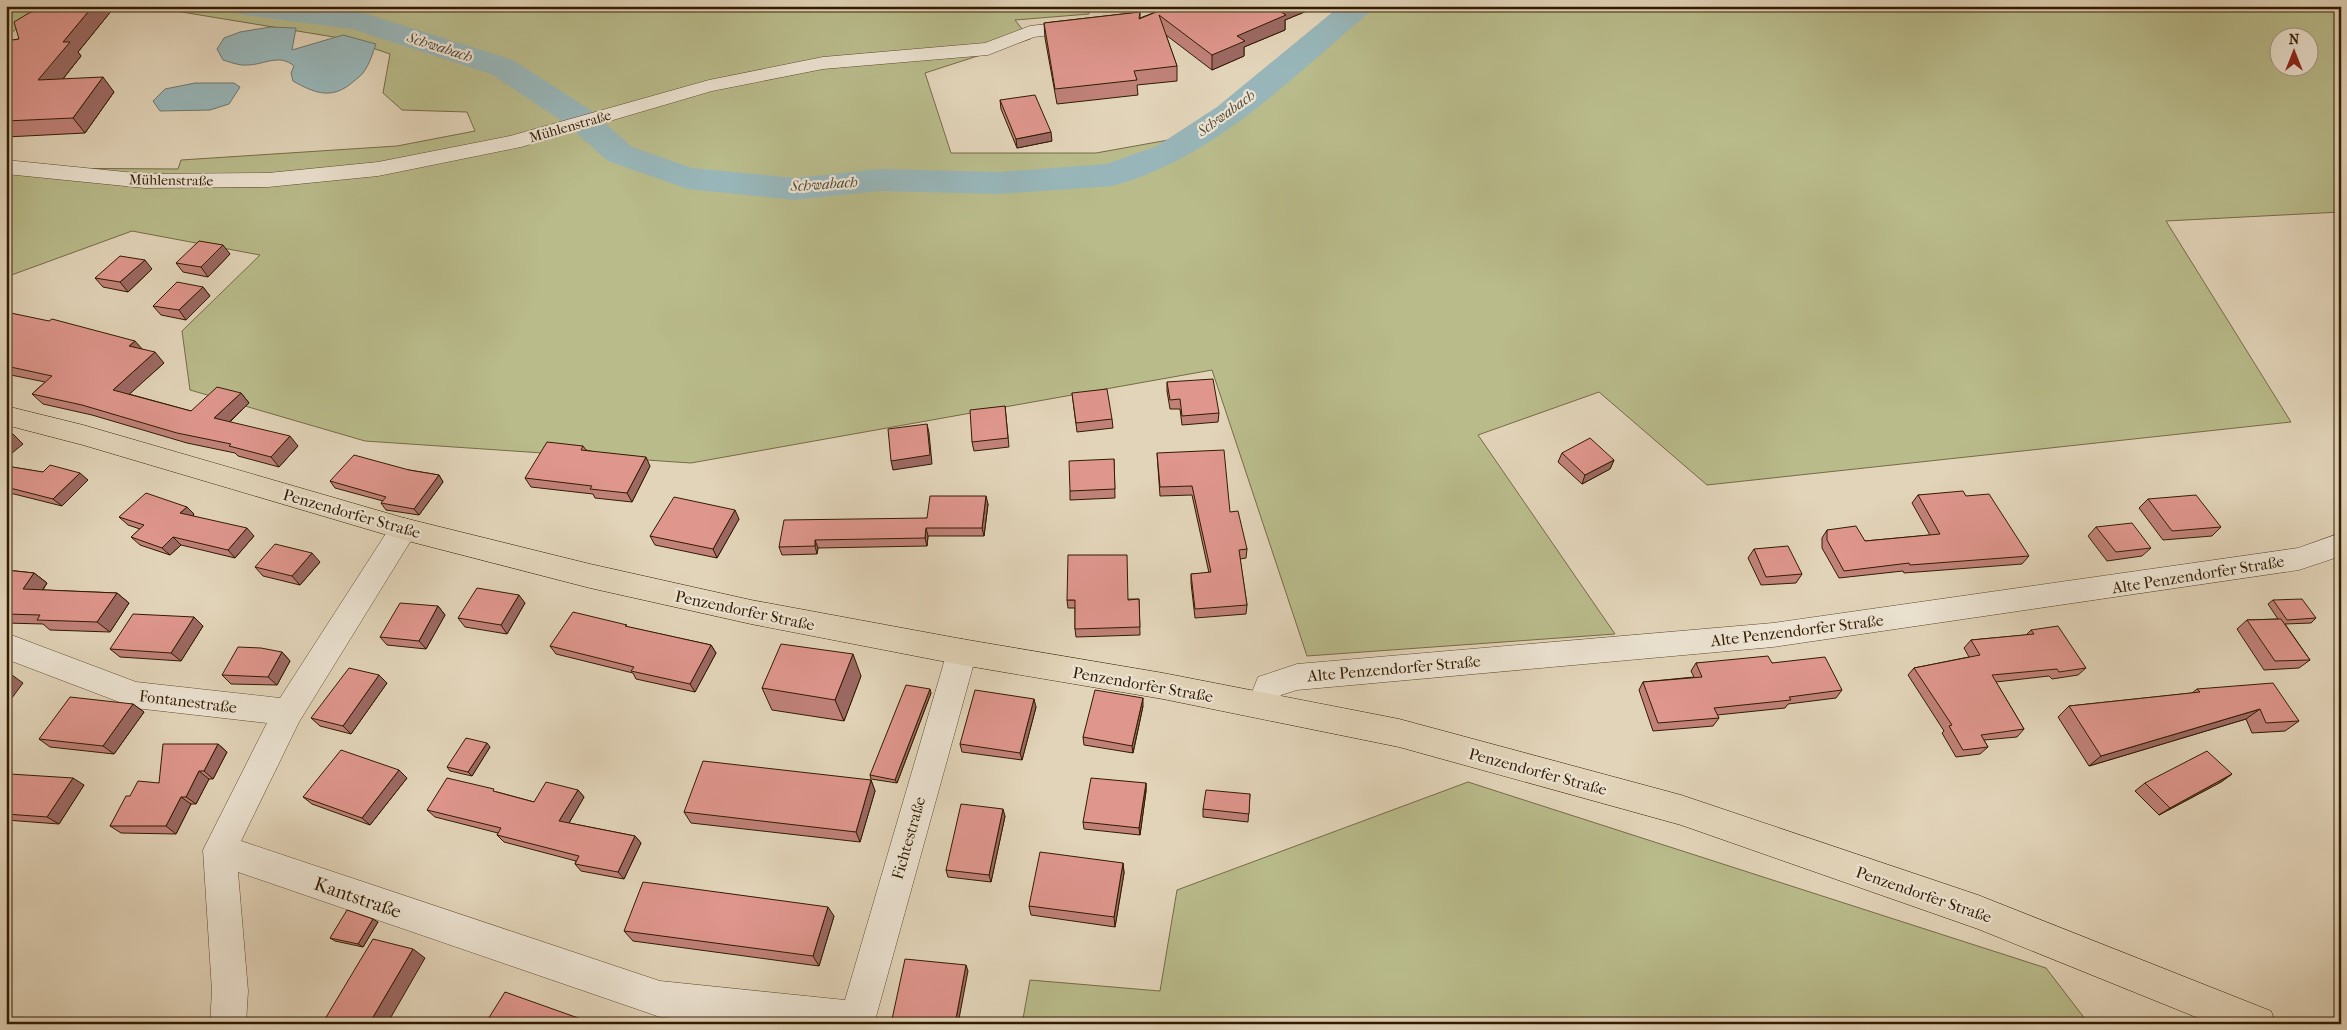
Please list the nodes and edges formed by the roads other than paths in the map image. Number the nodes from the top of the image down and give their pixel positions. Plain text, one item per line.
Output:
1 (1100, 24) edge
2 (6, 167) edge
3 (6, 415) edge
4 (404, 529) junction
5 (2341, 544) edge
6 (6, 646) edge
7 (962, 652) junction
8 (1262, 705) junction
9 (288, 712) junction
10 (220, 850) junction
11 (856, 1021) edge
12 (228, 1024) edge
13 (2258, 1024) edge

1 - 2 street, Mühlenstraße
3 - 4 main road, Penzendorfer Straße
4 - 7 main road, Penzendorfer Straße
4 - 9 street
5 - 8 street, Alte Penzendorfer Straße
6 - 9 street, Fontanestraße
7 - 8 main road, Penzendorfer Straße
7 - 11 street, Fichtestraße
8 - 13 main road, Penzendorfer Straße
9 - 10 street
10 - 11 street, Kantstraße
10 - 12 street

